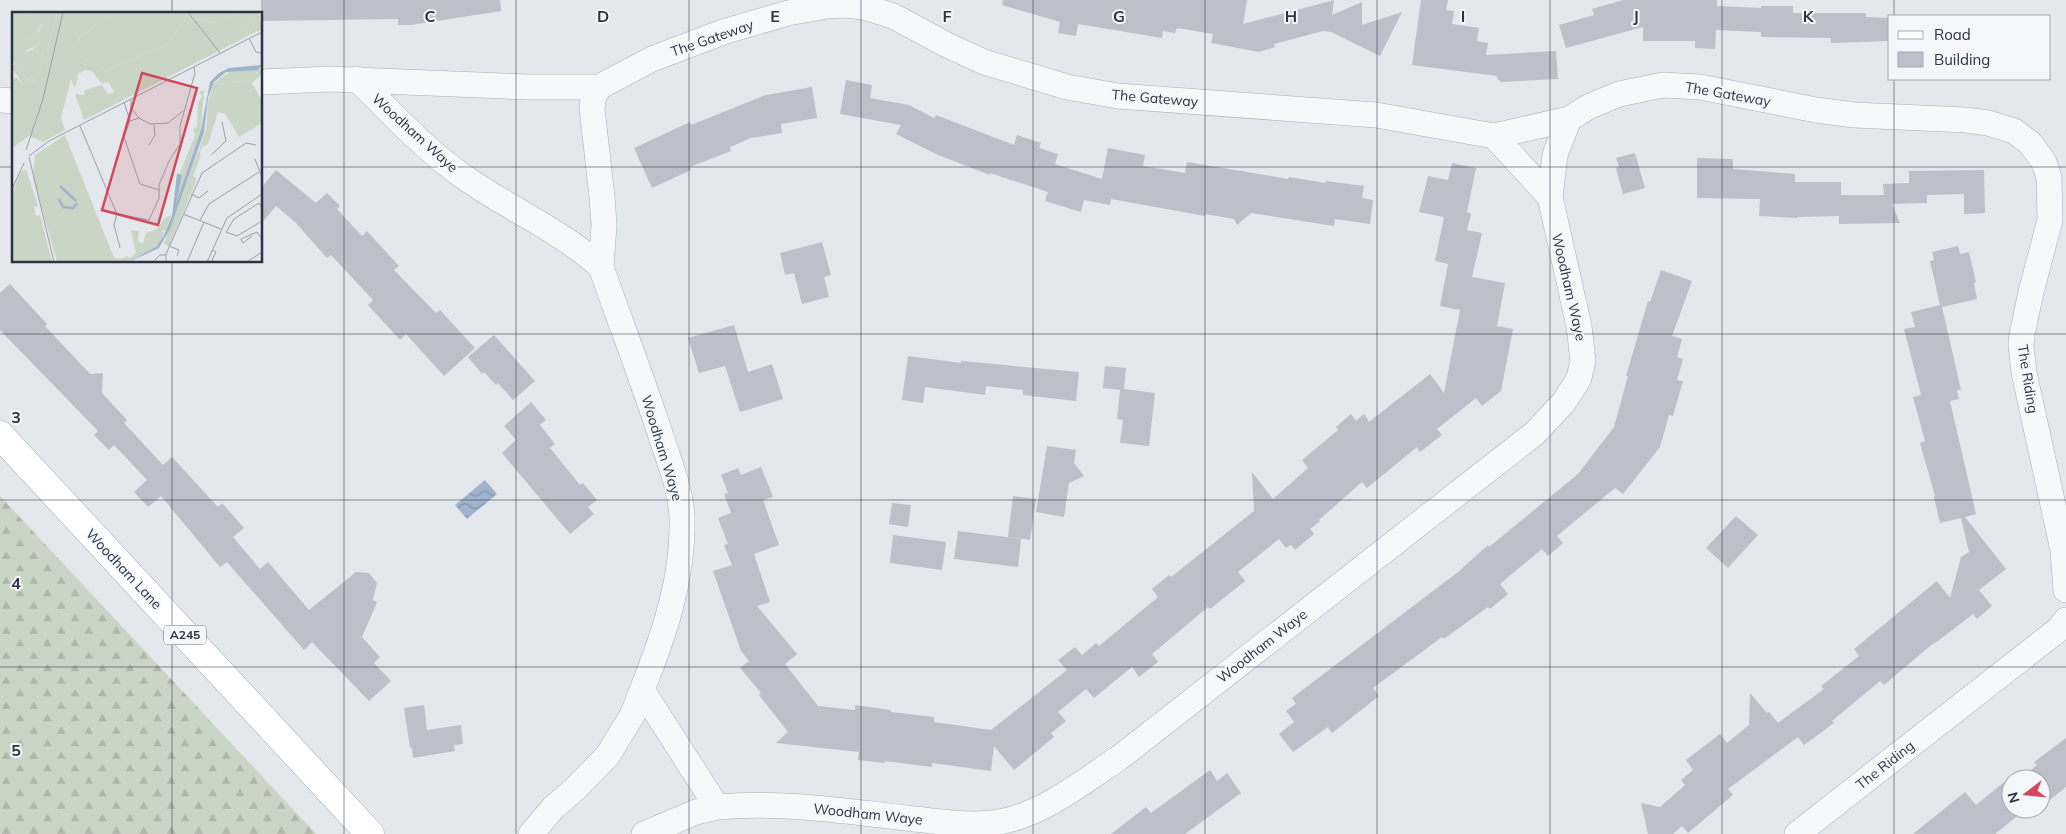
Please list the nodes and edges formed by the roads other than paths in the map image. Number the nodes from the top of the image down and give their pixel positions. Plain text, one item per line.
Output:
1 (357, 79) junction
2 (262, 82) edge
3 (599, 87) junction
4 (1569, 119) junction
5 (1494, 136) junction
6 (2048, 169) joint
7 (1550, 197) junction
8 (601, 267) junction
9 (0, 435) edge
10 (2066, 590) edge
11 (2066, 620) edge
12 (642, 690) junction
13 (717, 807) junction
14 (370, 834) edge
15 (531, 834) edge
16 (644, 834) edge
17 (1797, 834) edge

1 - 2 street, The Gateway
1 - 3 street, The Gateway
1 - 8 street, Woodham Waye
3 - 5 street, The Gateway
3 - 8 street, Woodham Waye
4 - 5 street, The Gateway
4 - 6 street, The Gateway
4 - 7 street
5 - 7 street
6 - 10 street, The Riding
7 - 13 street, Woodham Waye
8 - 12 street, Woodham Waye
9 - 14 main road, Woodham Lane / A245
11 - 17 street, The Riding
12 - 13 street
12 - 15 street, Woodham Waye
13 - 16 street, Woodham Waye

